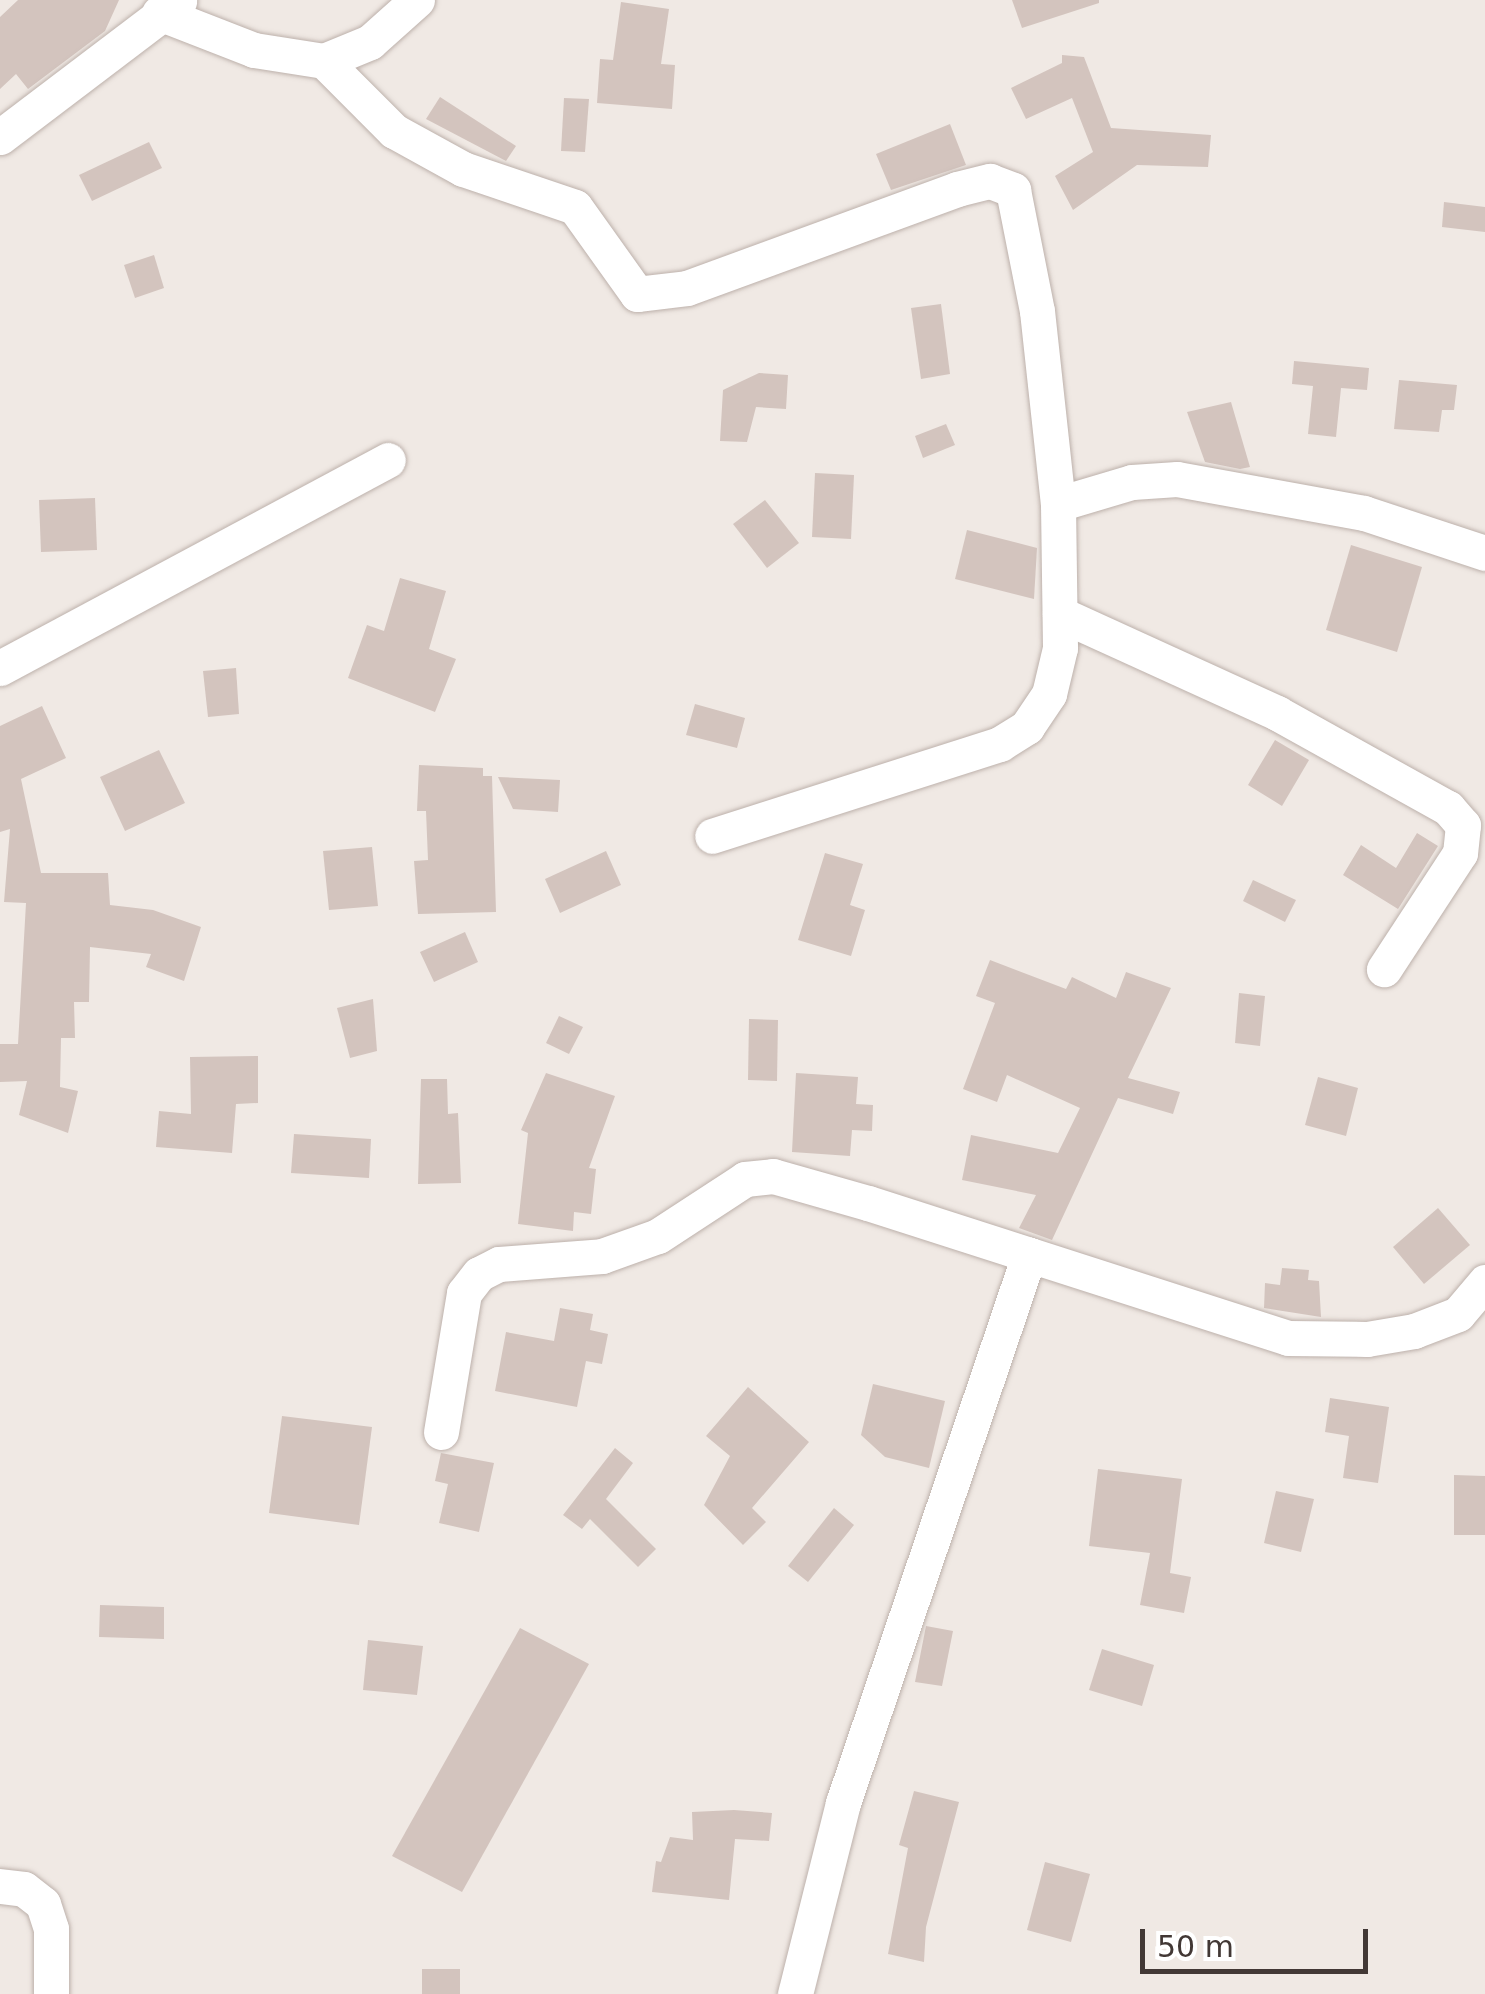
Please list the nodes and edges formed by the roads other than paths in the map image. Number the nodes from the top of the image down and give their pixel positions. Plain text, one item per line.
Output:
1 (418, 0) edge
2 (169, 6) edge
3 (324, 61) junction
4 (0, 137) edge
5 (388, 460) dead end
6 (1058, 504) junction
7 (1485, 553) edge
8 (1060, 614) junction
9 (0, 668) edge
10 (712, 836) dead end
11 (1384, 970) dead end
12 (1029, 1255) junction
13 (1485, 1282) edge
14 (441, 1432) dead end
15 (0, 1886) edge
16 (51, 1994) edge
17 (795, 1994) edge

1 - 3 street
2 - 3 street
2 - 4 street
3 - 6 street
5 - 9 street
6 - 7 street
6 - 8 street
8 - 10 street
8 - 11 street
12 - 13 street
12 - 14 street
12 - 17 street
15 - 16 street

